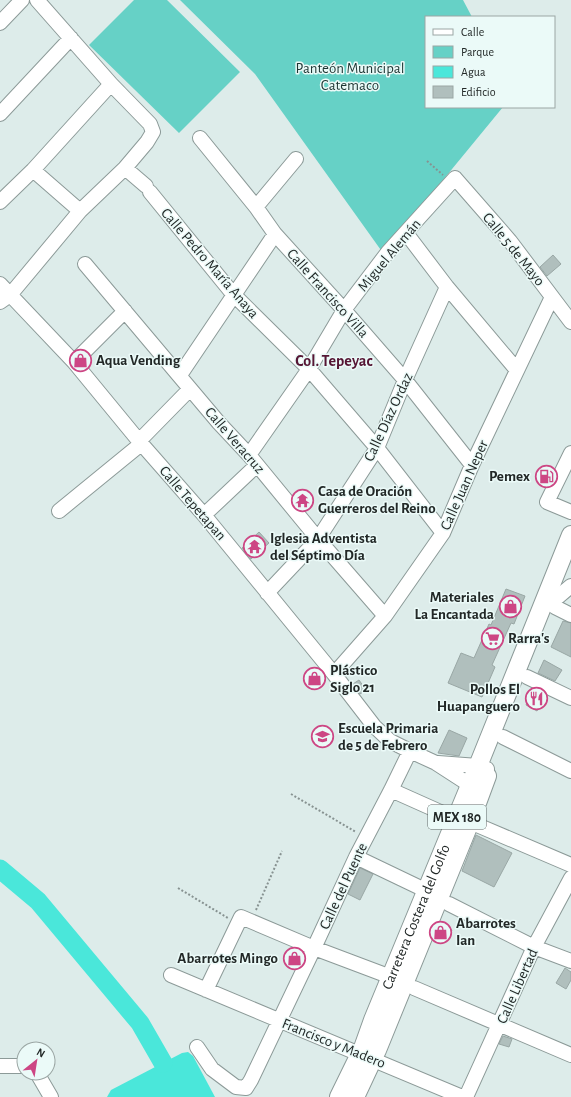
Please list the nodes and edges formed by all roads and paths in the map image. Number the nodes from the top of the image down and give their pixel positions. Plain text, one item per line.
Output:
1 (22, 0) edge
2 (37, 0) edge
3 (0, 23) edge
4 (71, 38) junction
5 (111, 84) junction
6 (0, 114) edge
7 (200, 138) dead end
8 (296, 159) dead end
9 (427, 161) dead end
10 (125, 168) junction
11 (33, 170) junction
12 (453, 180) junction
13 (0, 202) edge
14 (256, 207) junction
15 (80, 211) junction
16 (406, 233) junction
17 (275, 234) junction
18 (85, 264) dead end
19 (0, 284) edge
20 (447, 286) junction
21 (233, 294) junction
22 (552, 297) junction
23 (5, 299) edge
24 (344, 310) junction
25 (125, 311) junction
26 (571, 322) edge
27 (74, 362) junction
28 (309, 369) junction
29 (516, 369) junction
30 (180, 375) junction
31 (405, 380) junction
32 (190, 389) junction
33 (140, 442) junction
34 (377, 448) junction
35 (571, 453) edge
36 (253, 460) junction
37 (472, 465) junction
38 (59, 511) dead end
39 (571, 512) edge
40 (204, 515) junction
41 (443, 533) junction
42 (571, 535) edge
43 (318, 539) junction
44 (571, 567) edge
45 (267, 593) junction
46 (562, 596) edge
47 (571, 615) edge
48 (385, 616) junction
49 (334, 674) junction
50 (527, 677) junction
51 (571, 698) edge
52 (503, 737) junction
53 (410, 752) junction
54 (436, 763) junction
55 (484, 768) junction
56 (571, 771) edge
57 (476, 787) junction
58 (391, 790) junction
59 (291, 794) dead end
60 (458, 817) junction
61 (366, 838) junction
62 (282, 851) dead end
63 (449, 856) junction
64 (356, 857) junction
65 (571, 865) edge
66 (571, 878) edge
67 (178, 888) dead end
68 (427, 891) junction
69 (449, 904) dead end
70 (245, 922) junction
71 (534, 947) junction
72 (314, 948) junction
73 (571, 962) edge
74 (171, 975) dead end
75 (391, 977) junction
76 (414, 988) dead end
77 (206, 990) junction
78 (278, 1021) junction
79 (499, 1025) junction
80 (197, 1047) dead end
81 (571, 1055) edge
82 (367, 1056) junction
83 (0, 1066) edge
84 (16, 1066) edge
85 (42, 1081) edge
86 (51, 1097) edge
87 (339, 1097) edge
88 (355, 1097) edge
89 (462, 1097) edge
90 (466, 1097) edge

1 - 3 street
2 - 4 street
4 - 5 street
4 - 6 street
5 - 10 street
5 - 11 street
7 - 14 street, Calle Francisco Villa
8 - 14 street
9 - 12 path
10 - 15 street
10 - 21 street, Calle Pedro María Anaya
11 - 13 street
11 - 15 street
12 - 16 street, Miguel Alemán
12 - 22 street, Calle 5 de Mayo
14 - 17 street, Calle Francisco Villa
15 - 23 street
16 - 20 street
16 - 24 street, Miguel Alemán
17 - 21 street
17 - 24 street, Calle Francisco Villa
18 - 25 street, Calle Veracruz
19 - 23 street, Calle Tepetapan
20 - 29 street
20 - 31 street, Calle Díaz Ordaz
21 - 28 street, Calle Pedro María Anaya
21 - 30 street
22 - 26 street, Calle 5 de Mayo
22 - 29 street, Calle Juan Neper
23 - 27 street, Calle Tepetapan
24 - 28 street, Miguel Alemán
24 - 31 street, Calle Francisco Villa
25 - 27 street
25 - 30 street, Calle Veracruz
27 - 33 street, Calle Tepetapan
28 - 34 street, Calle Pedro María Anaya
28 - 36 street, Miguel Alemán
29 - 37 street, Calle Juan Neper
30 - 32 street, Calle Veracruz
31 - 34 street, Calle Díaz Ordaz
31 - 37 street, Calle Francisco Villa
32 - 33 street
32 - 36 street, Calle Veracruz
33 - 38 street
33 - 40 street, Calle Tepetapan
34 - 41 street, Calle Pedro María Anaya
34 - 43 street, Calle Díaz Ordaz
35 - 39 street
36 - 40 street, Miguel Alemán
36 - 43 street, Calle Veracruz
37 - 41 street, Calle Juan Neper
40 - 45 street, Calle Tepetapan
41 - 48 street, Calle Juan Neper
42 - 55 main road, Carretera Costera del Golfo / MEX 180
43 - 45 street, Calle Díaz Ordaz
43 - 48 street, Calle Veracruz
44 - 46 main road, Carretera Costera del Golfo / MEX 180
45 - 49 street, Calle Tepetapan
46 - 47 street
46 - 50 main road, Carretera Costera del Golfo / MEX 180
48 - 49 street, Calle Juan Neper
49 - 53 street, Calle Tepetapan
50 - 51 street
50 - 52 main road, Carretera Costera del Golfo / MEX 180
52 - 55 main road, Carretera Costera del Golfo / MEX 180
52 - 56 street
53 - 54 street, Calle Tepetapan
53 - 58 street, Calle del Puente
54 - 55 street
54 - 57 street, Calle Tepetapan
55 - 57 main road, Carretera Costera del Golfo / MEX 180
57 - 60 main road, Carretera Costera del Golfo / MEX 180
58 - 60 street
58 - 61 street, Calle del Puente
59 - 61 path
60 - 63 main road, Carretera Costera del Golfo / MEX 180
60 - 65 street
61 - 64 street, Calle del Puente
62 - 70 path
63 - 68 main road, Carretera Costera del Golfo / MEX 180
63 - 82 main road, Carretera Costera del Golfo / MEX 180
64 - 68 street
64 - 72 street, Calle del Puente
66 - 71 street, Calle Libertad
67 - 70 path
68 - 75 main road, Carretera Costera del Golfo / MEX 180
69 - 71 street
70 - 72 street
70 - 77 street
71 - 73 street
71 - 79 street, Calle Libertad
72 - 75 street
72 - 78 street, Calle del Puente
74 - 77 street, Francisco y Madero
75 - 82 main road, Carretera Costera del Golfo / MEX 180
76 - 79 street
77 - 78 street, Francisco y Madero
78 - 80 street, Calle del Puente
78 - 82 street, Francisco y Madero
79 - 81 street
79 - 90 street, Calle Libertad
82 - 87 main road, Carretera Costera del Golfo / MEX 180
82 - 88 main road, Carretera Costera del Golfo / MEX 180
82 - 89 street, Francisco y Madero
83 - 84 street
85 - 86 street

